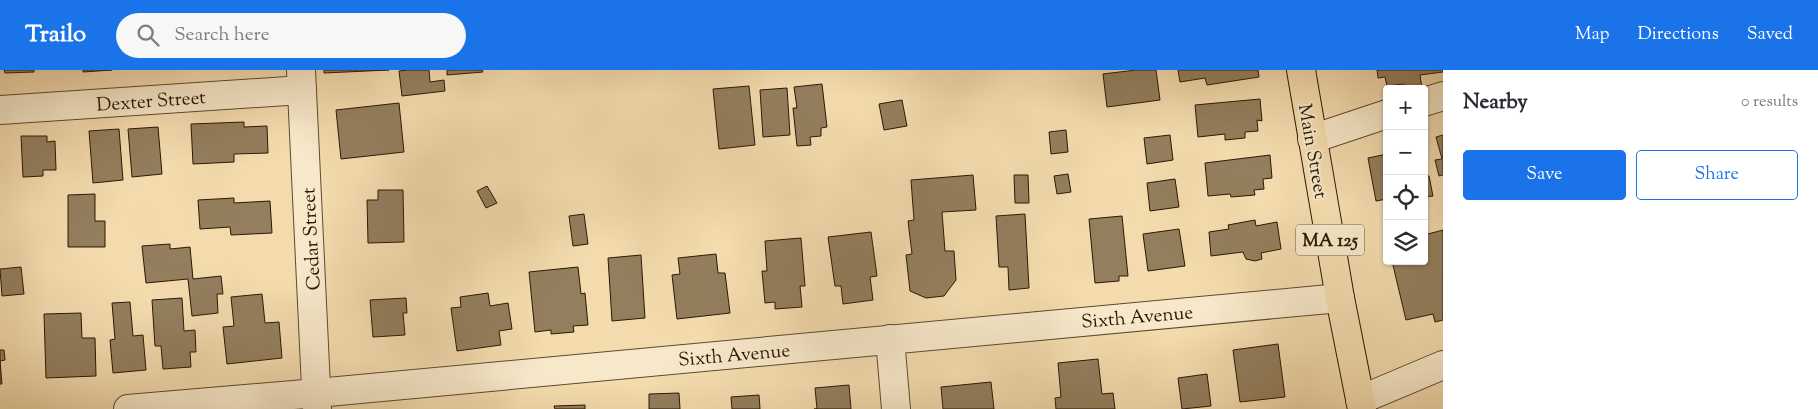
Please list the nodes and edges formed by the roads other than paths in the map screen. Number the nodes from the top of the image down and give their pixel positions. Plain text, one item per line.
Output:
1 (1301, 70) edge
2 (302, 80) edge
3 (1443, 96) edge
4 (1428, 101) edge
5 (0, 110) edge
6 (1383, 115) edge
7 (1312, 139) junction
8 (1340, 298) junction
9 (890, 340) junction
10 (1443, 365) edge
11 (317, 401) edge
12 (1361, 404) edge
13 (128, 409) edge
14 (896, 409) edge

1 - 7 main road, Main Street / MA 125
2 - 5 street, Dexter Street
2 - 11 street, Cedar Street
3 - 4 street
6 - 7 street
7 - 8 main road, Main Street / MA 125
8 - 9 street, Sixth Avenue
8 - 12 main road, Main Street / MA 125
9 - 11 street, Sixth Avenue
9 - 14 street
10 - 12 street
11 - 13 street, Sixth Avenue

